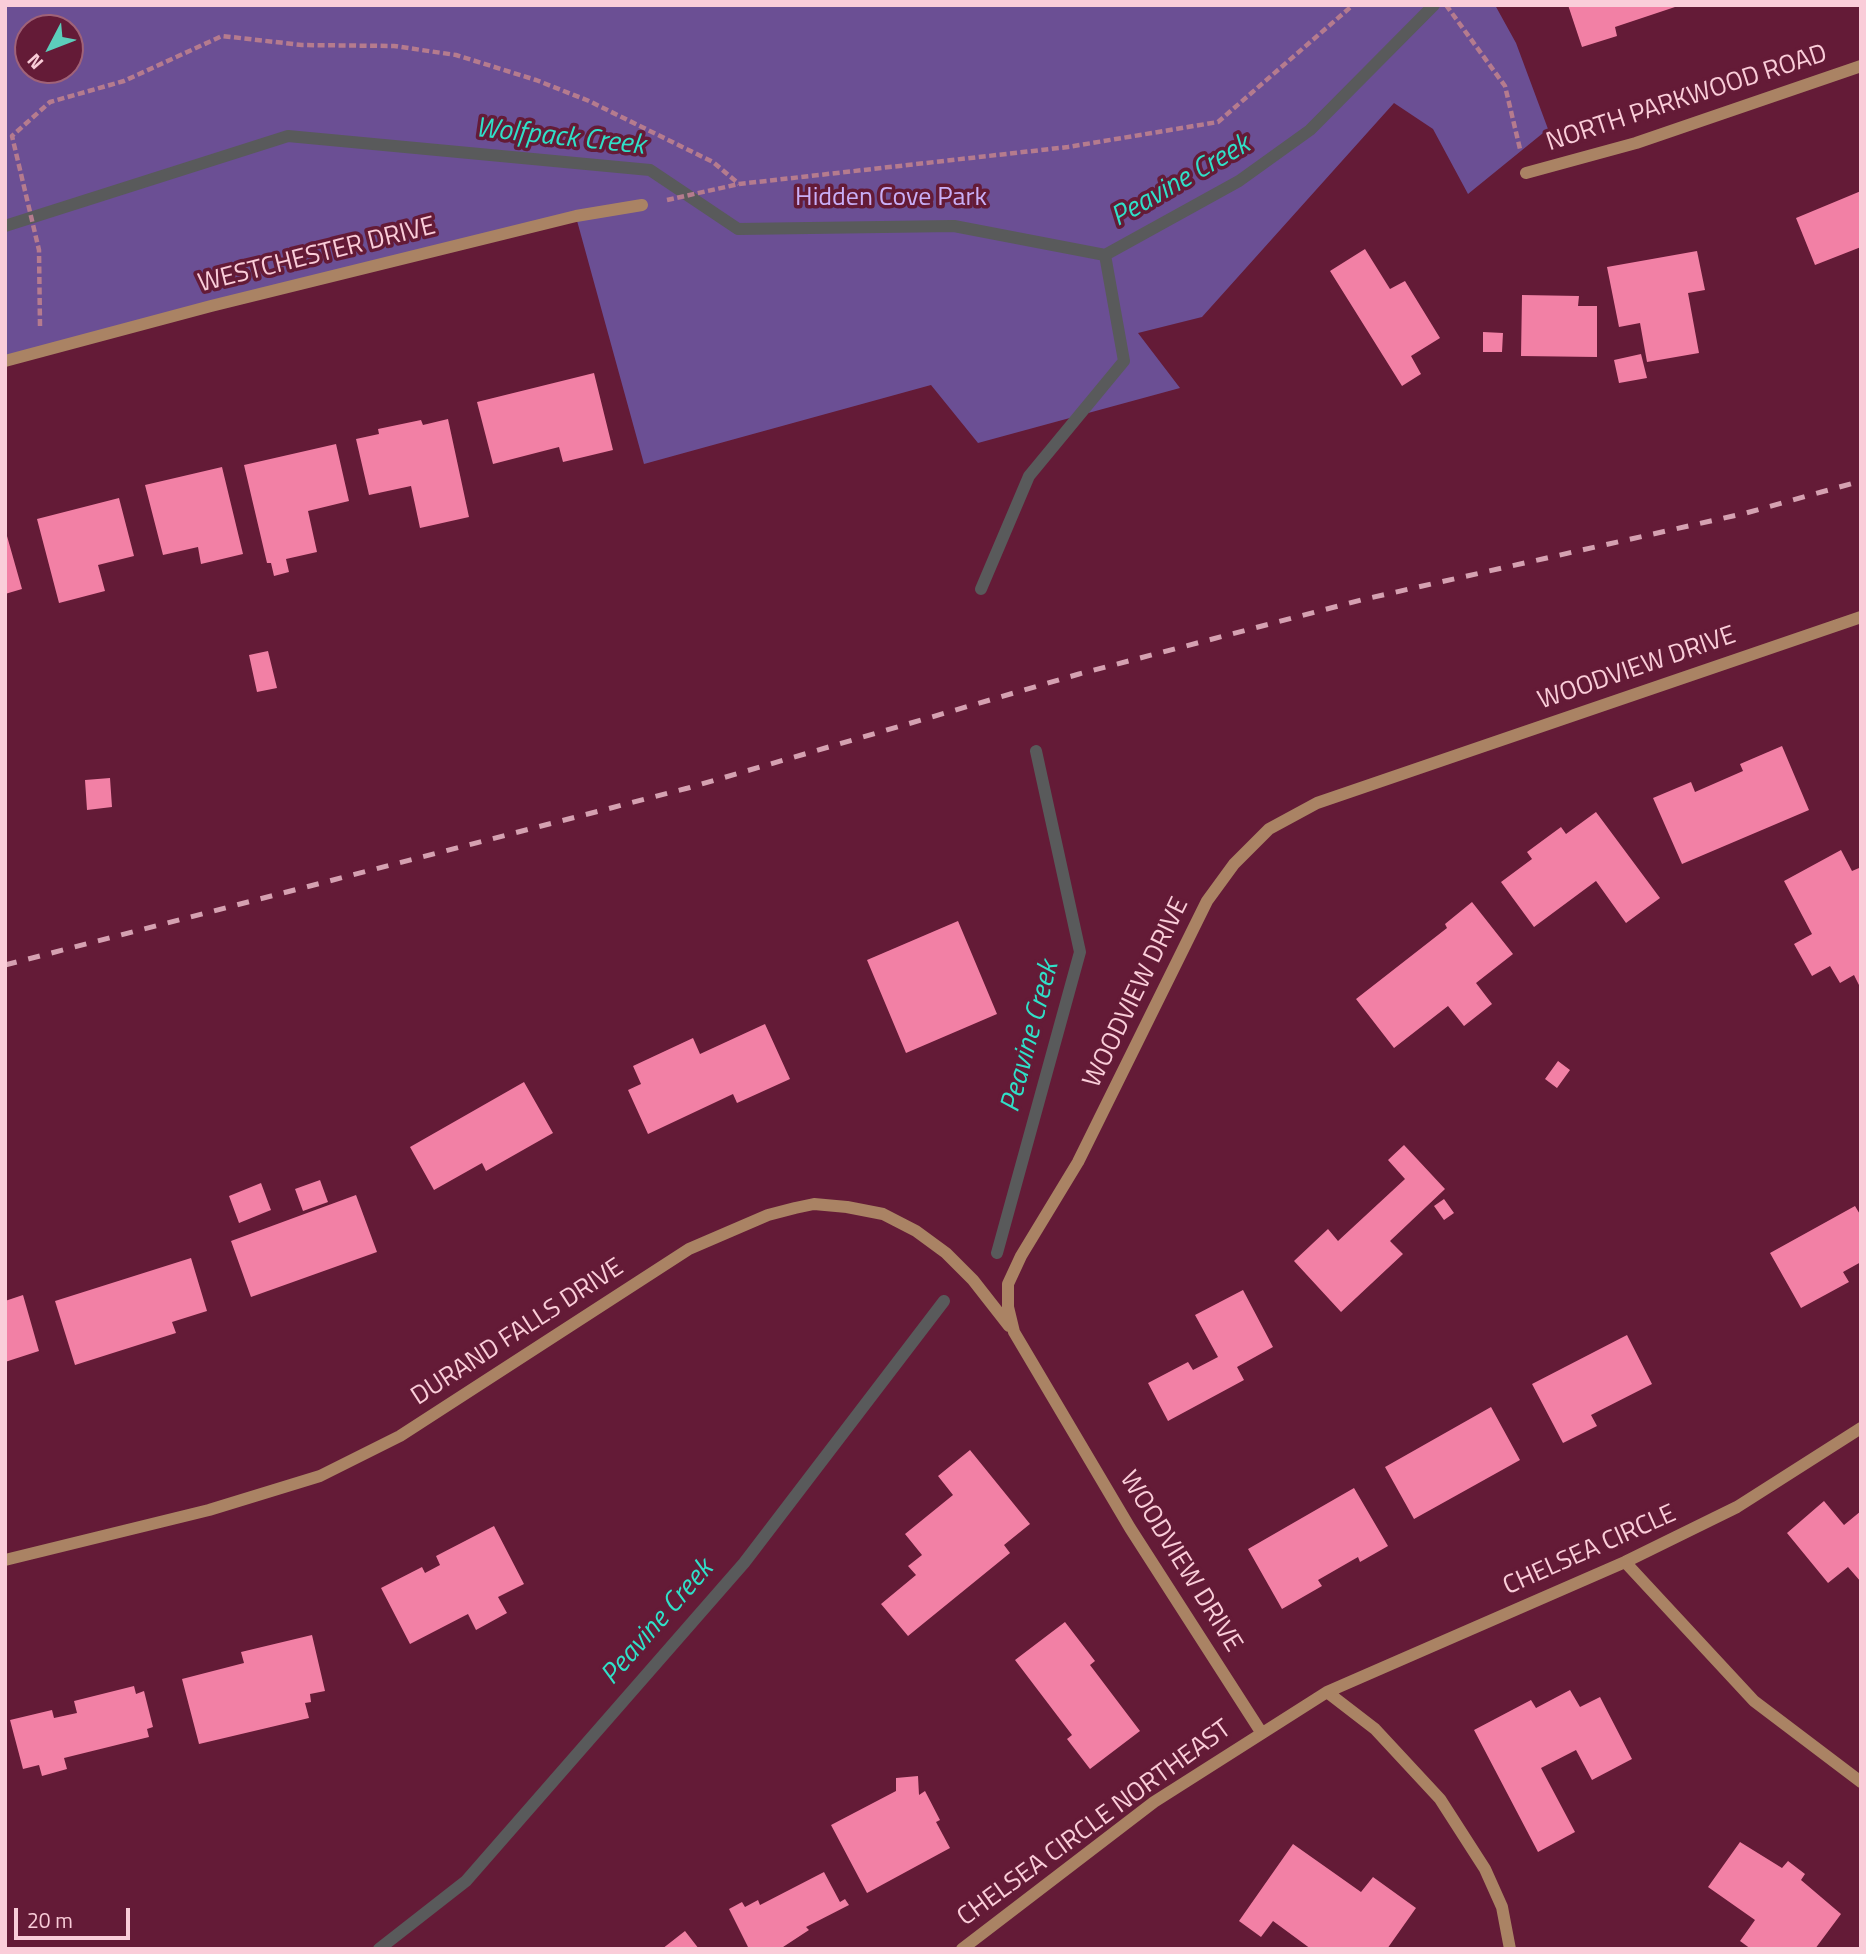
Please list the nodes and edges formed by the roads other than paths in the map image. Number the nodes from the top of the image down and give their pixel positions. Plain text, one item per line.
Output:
1 (1861, 66) edge
2 (1526, 173) road end
3 (642, 205) dead end
4 (5, 361) edge
5 (1861, 617) edge
6 (1014, 1332) junction
7 (1861, 1428) edge
8 (5, 1560) edge
9 (1625, 1562) junction
10 (1326, 1692) junction
11 (1261, 1732) junction
12 (1861, 1782) edge
13 (962, 1949) edge
14 (1510, 1949) edge

1 - 2 street, NORTH PARKWOOD ROAD
3 - 4 street, WESTCHESTER DRIVE
5 - 6 street, WOODVIEW DRIVE
6 - 8 street, DURAND FALLS DRIVE
6 - 11 street, WOODVIEW DRIVE
7 - 9 street, CHELSEA CIRCLE
9 - 10 street, CHELSEA CIRCLE
9 - 12 street
10 - 11 street, CHELSEA CIRCLE NORTHEAST
10 - 14 street
11 - 13 street, CHELSEA CIRCLE NORTHEAST

